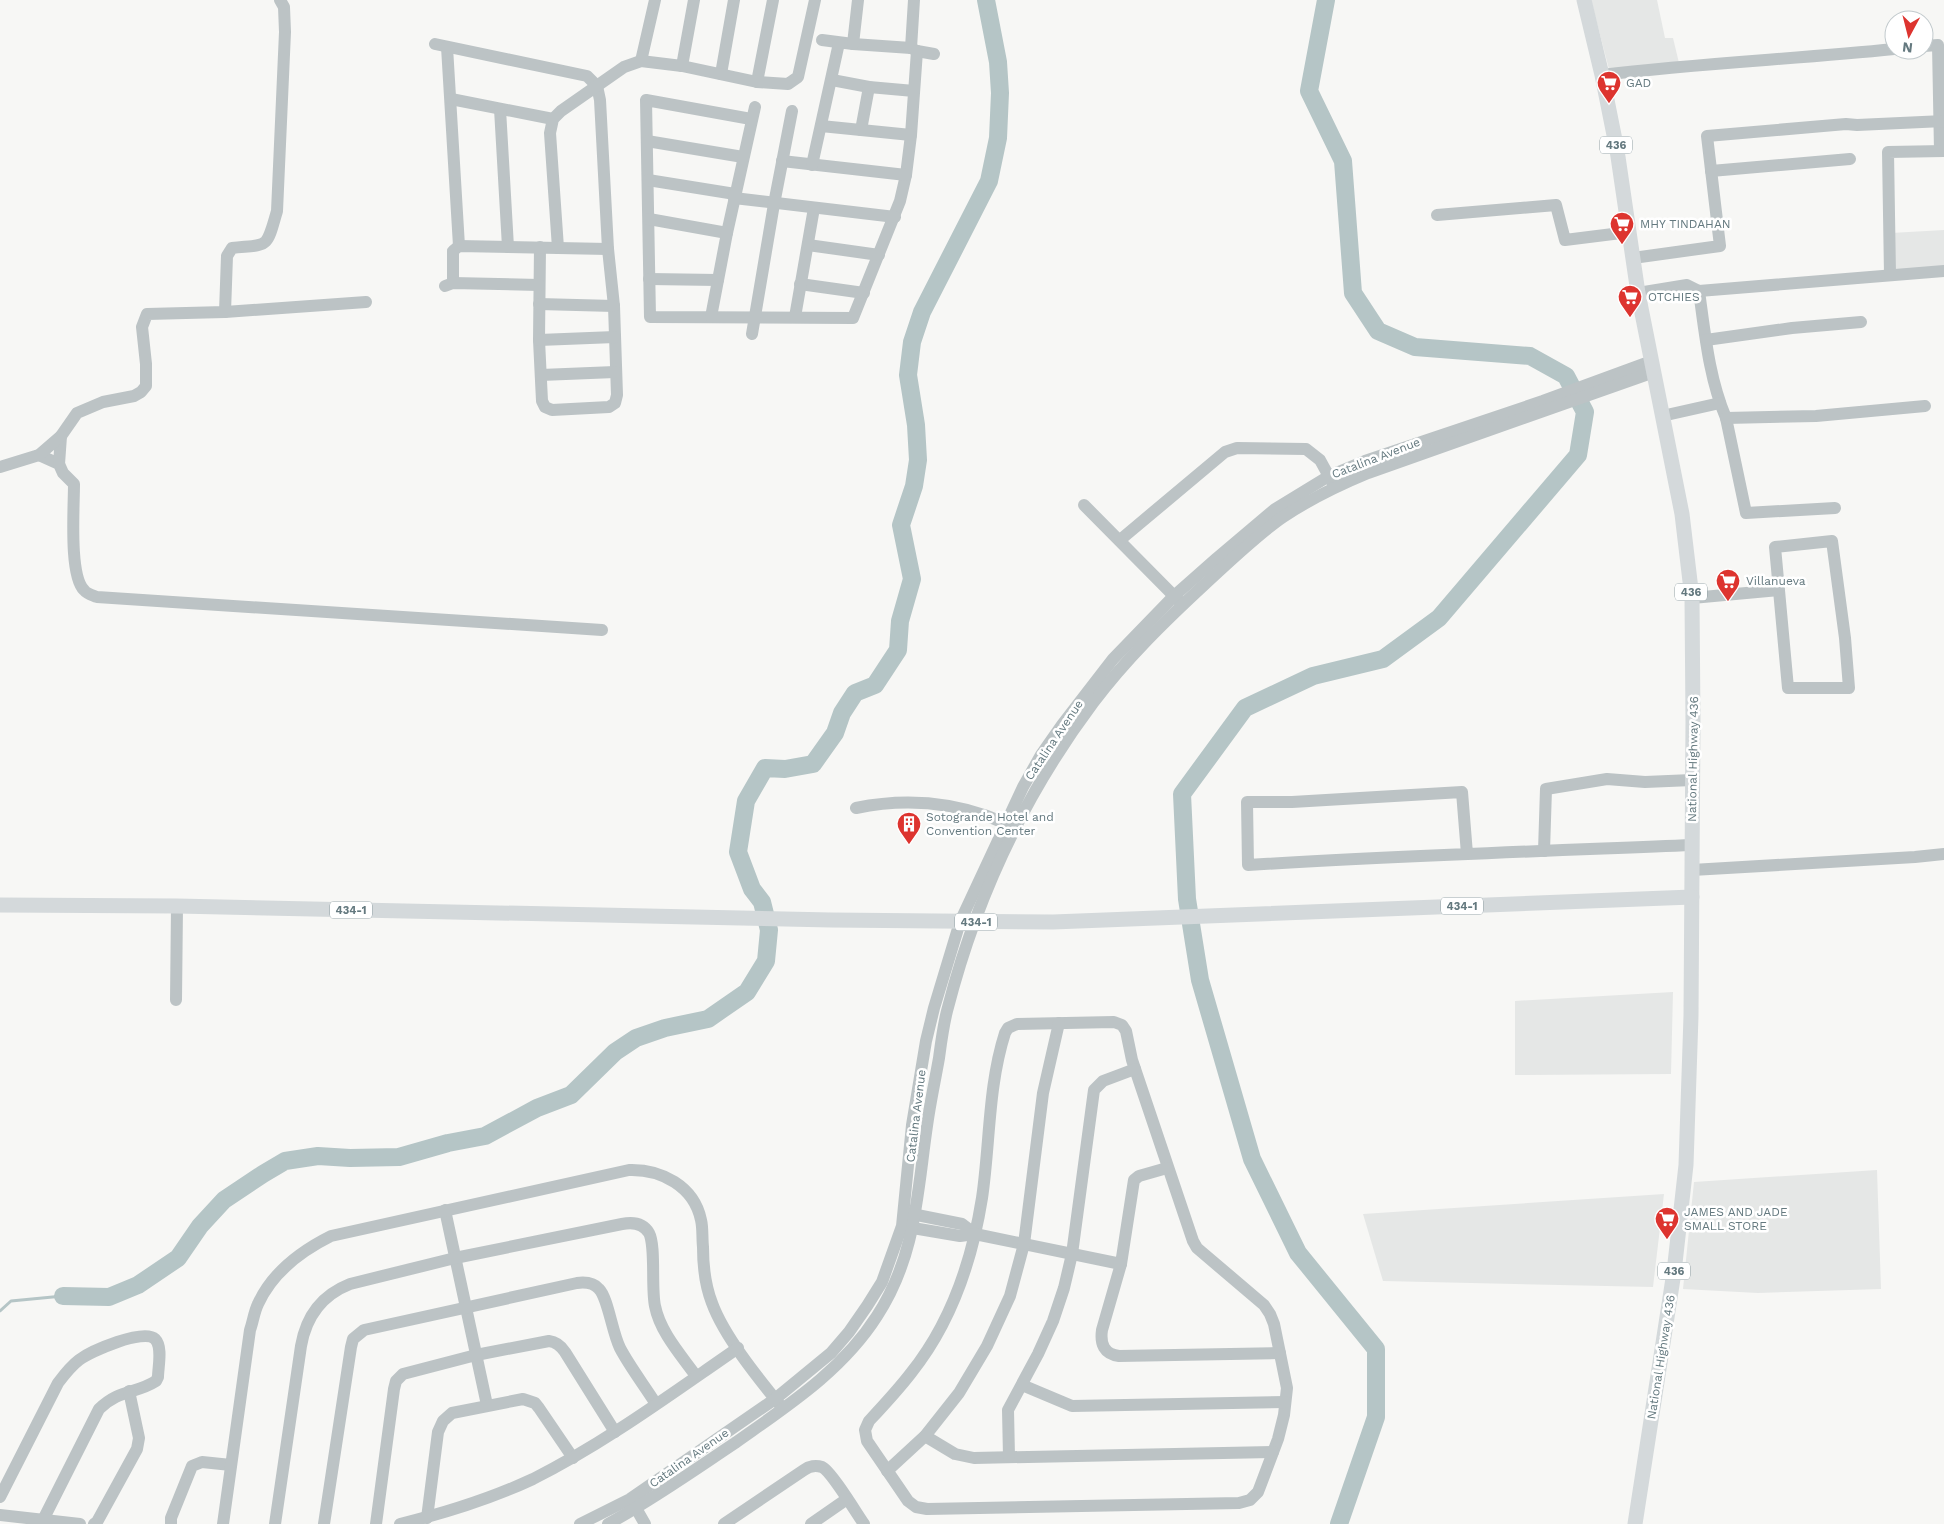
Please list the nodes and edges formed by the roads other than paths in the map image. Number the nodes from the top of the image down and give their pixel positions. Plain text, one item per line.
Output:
1 (280, 0) edge
2 (654, 0) edge
3 (694, 0) edge
4 (734, 0) edge
5 (773, 0) edge
6 (815, 0) edge
7 (858, 0) edge
8 (914, 0) edge
9 (1584, 0) edge
10 (822, 40) dead end
11 (839, 43) junction
12 (853, 44) junction
13 (1934, 45) edge
14 (914, 50) junction
15 (1884, 51) edge
16 (934, 54) dead end
17 (641, 61) junction
18 (682, 66) junction
19 (720, 74) junction
20 (1602, 75) junction
21 (832, 80) junction
22 (757, 82) junction
23 (597, 86) junction
24 (869, 87) junction
25 (914, 91) junction
26 (451, 99) junction
27 (500, 109) junction
28 (792, 111) dead end
29 (553, 119) junction
30 (1942, 121) edge
31 (821, 126) junction
32 (861, 130) junction
33 (911, 135) junction
34 (647, 141) junction
35 (1942, 151) edge
36 (743, 157) junction
37 (1850, 159) dead end
38 (782, 162) junction
39 (812, 165) junction
40 (1711, 171) junction
41 (906, 175) junction
42 (648, 180) junction
43 (735, 196) junction
44 (774, 204) junction
45 (814, 208) junction
46 (1437, 215) dead end
47 (895, 217) junction
48 (649, 219) junction
49 (727, 232) junction
50 (1629, 232) junction
51 (808, 245) junction
52 (459, 246) junction
53 (508, 247) junction
54 (540, 247) junction
55 (558, 248) junction
56 (608, 249) junction
57 (879, 254) junction
58 (1633, 258) junction
59 (1944, 272) edge
60 (1890, 275) junction
61 (649, 279) junction
62 (718, 280) junction
63 (800, 284) junction
64 (539, 285) junction
65 (1699, 291) junction
66 (864, 293) junction
67 (1638, 293) junction
68 (366, 302) dead end
69 (539, 304) junction
70 (614, 306) junction
71 (225, 312) junction
72 (711, 317) junction
73 (795, 317) junction
74 (755, 318) junction
75 (1861, 322) dead end
76 (752, 334) dead end
77 (615, 337) junction
78 (539, 340) junction
79 (1706, 340) junction
80 (1653, 367) junction
81 (615, 372) junction
82 (541, 375) junction
83 (1720, 403) junction
84 (1925, 406) dead end
85 (1662, 416) junction
86 (1726, 418) junction
87 (60, 436) junction
88 (38, 455) junction
89 (59, 464) junction
90 (0, 467) edge
91 (1332, 481) junction
92 (1084, 505) dead end
93 (1834, 508) dead end
94 (1120, 540) junction
95 (1779, 590) junction
96 (1692, 598) junction
97 (1179, 600) junction
98 (602, 630) dead end
99 (1692, 780) junction
100 (856, 808) dead end
101 (1009, 828) junction
102 (1692, 845) junction
103 (1544, 851) junction
104 (1467, 854) junction
105 (1944, 854) edge
106 (1692, 870) junction
107 (1692, 897) junction
108 (0, 906) edge
109 (177, 906) junction
110 (968, 922) junction
111 (176, 1000) dead end
112 (1059, 1023) junction
113 (1135, 1069) junction
114 (1167, 1168) junction
115 (445, 1210) junction
116 (908, 1220) junction
117 (975, 1234) junction
118 (1024, 1244) junction
119 (1072, 1254) junction
120 (455, 1258) junction
121 (1121, 1264) junction
122 (466, 1308) junction
123 (738, 1348) junction
124 (1280, 1353) junction
125 (476, 1355) junction
126 (696, 1376) junction
127 (1022, 1385) junction
128 (129, 1391) junction
129 (1285, 1402) junction
130 (656, 1404) junction
131 (779, 1404) junction
132 (487, 1405) junction
133 (615, 1432) junction
134 (925, 1436) junction
135 (1273, 1452) junction
136 (1008, 1457) junction
137 (573, 1458) junction
138 (231, 1465) junction
139 (888, 1471) junction
140 (0, 1497) edge
141 (847, 1499) junction
142 (633, 1504) junction
143 (0, 1515) edge
144 (427, 1518) junction
145 (43, 1520) junction
146 (80, 1524) edge
147 (94, 1524) edge
148 (171, 1524) edge
149 (223, 1524) edge
150 (275, 1524) edge
151 (324, 1524) edge
152 (376, 1524) edge
153 (400, 1524) edge
154 (580, 1524) edge
155 (608, 1524) edge
156 (645, 1524) edge
157 (724, 1524) edge
158 (811, 1524) edge
159 (864, 1524) edge
160 (1635, 1524) edge

1 - 71 street
2 - 17 street
3 - 18 street
4 - 19 street
5 - 22 street
6 - 22 street
7 - 12 street
8 - 14 street
9 - 20 main road, National Highway 436 / 436
10 - 11 street
11 - 12 street
11 - 21 street
12 - 14 street
13 - 30 street
14 - 16 street
14 - 25 street
15 - 20 street
17 - 18 street
17 - 23 street
18 - 19 street
19 - 22 street
20 - 50 main road, National Highway 436 / 436
21 - 24 street
21 - 31 street
23 - 26 street
23 - 29 street
23 - 56 street
24 - 25 street
24 - 32 street
25 - 33 street
26 - 27 street
26 - 52 street
27 - 29 street
27 - 53 street
28 - 38 street
29 - 55 street
30 - 35 street
30 - 40 street
31 - 32 street
31 - 39 street
32 - 33 street
33 - 41 street
34 - 36 street
34 - 36 street
34 - 42 street
35 - 60 street
36 - 43 street
37 - 40 street
38 - 39 street
38 - 44 street
39 - 41 street
40 - 58 street
41 - 47 street
42 - 43 street
42 - 48 street
43 - 44 street
43 - 49 street
44 - 45 street
44 - 74 street
45 - 47 street
45 - 51 street
46 - 50 street
47 - 57 street
48 - 49 street
48 - 61 street
49 - 62 street
50 - 58 main road, National Highway 436 / 436
51 - 57 street
51 - 63 street
52 - 53 street
52 - 64 street
53 - 54 street
54 - 55 street
54 - 64 street
55 - 56 street
56 - 70 street
57 - 66 street
58 - 67 main road, National Highway 436 / 436
59 - 60 street
60 - 65 street
61 - 62 street
61 - 72 street
62 - 72 street
63 - 66 street
63 - 73 street
64 - 69 street
65 - 67 street
65 - 79 street
66 - 73 street
67 - 80 main road, National Highway 436 / 436
68 - 71 street
69 - 70 street
69 - 78 street
70 - 77 street
71 - 87 street
72 - 74 street
73 - 74 street
74 - 76 street
75 - 79 street
77 - 78 street
77 - 81 street
78 - 82 street
79 - 83 street
80 - 85 main road, National Highway 436 / 436
80 - 91 street, Catalina Avenue
81 - 82 street
81 - 82 street
83 - 85 street
83 - 86 street
84 - 86 street
85 - 96 main road, National Highway 436 / 436
86 - 93 street
87 - 88 street
87 - 89 street
88 - 89 street
88 - 90 street
89 - 98 street
91 - 94 street
91 - 97 street, Catalina Avenue
92 - 94 street
94 - 97 street
95 - 95 street
95 - 96 street
96 - 99 main road, National Highway 436 / 436
97 - 101 street, Catalina Avenue
99 - 102 main road, National Highway 436 / 436
99 - 103 street
100 - 101 street
101 - 110 street, Catalina Avenue
102 - 103 street
102 - 106 main road, National Highway 436 / 436
103 - 104 street
104 - 104 street
105 - 106 street
106 - 107 main road, National Highway 436 / 436
107 - 110 main road, 434-1
107 - 160 main road, National Highway 436 / 436
108 - 109 main road, 434-1
109 - 110 main road, 434-1
109 - 111 street
110 - 116 street, Catalina Avenue
112 - 113 street
112 - 117 street
112 - 118 street
113 - 114 street
113 - 119 street
114 - 121 street
114 - 124 street
115 - 120 street
115 - 123 street
115 - 138 street
116 - 117 street
116 - 131 street, Catalina Avenue
117 - 118 street
117 - 139 street
118 - 119 street
118 - 134 street
119 - 121 street
119 - 127 street
120 - 122 street
120 - 126 street
120 - 150 street
121 - 124 street
122 - 125 street
122 - 130 street
122 - 151 street
123 - 126 street
123 - 131 street
124 - 129 street
125 - 132 street
125 - 133 street
125 - 152 street
126 - 130 street
127 - 129 street
127 - 136 street
128 - 140 street
128 - 145 street
128 - 147 street
129 - 135 street
130 - 133 street
131 - 142 street, Catalina Avenue
132 - 137 street
132 - 144 street
133 - 137 street
134 - 136 street
134 - 139 street
135 - 136 street
135 - 139 street
137 - 144 street
138 - 148 street
138 - 149 street
141 - 157 street
141 - 158 street
141 - 159 street
142 - 154 street, Catalina Avenue
142 - 155 street, Catalina Avenue
142 - 156 street
143 - 145 street
144 - 153 street
145 - 146 street

